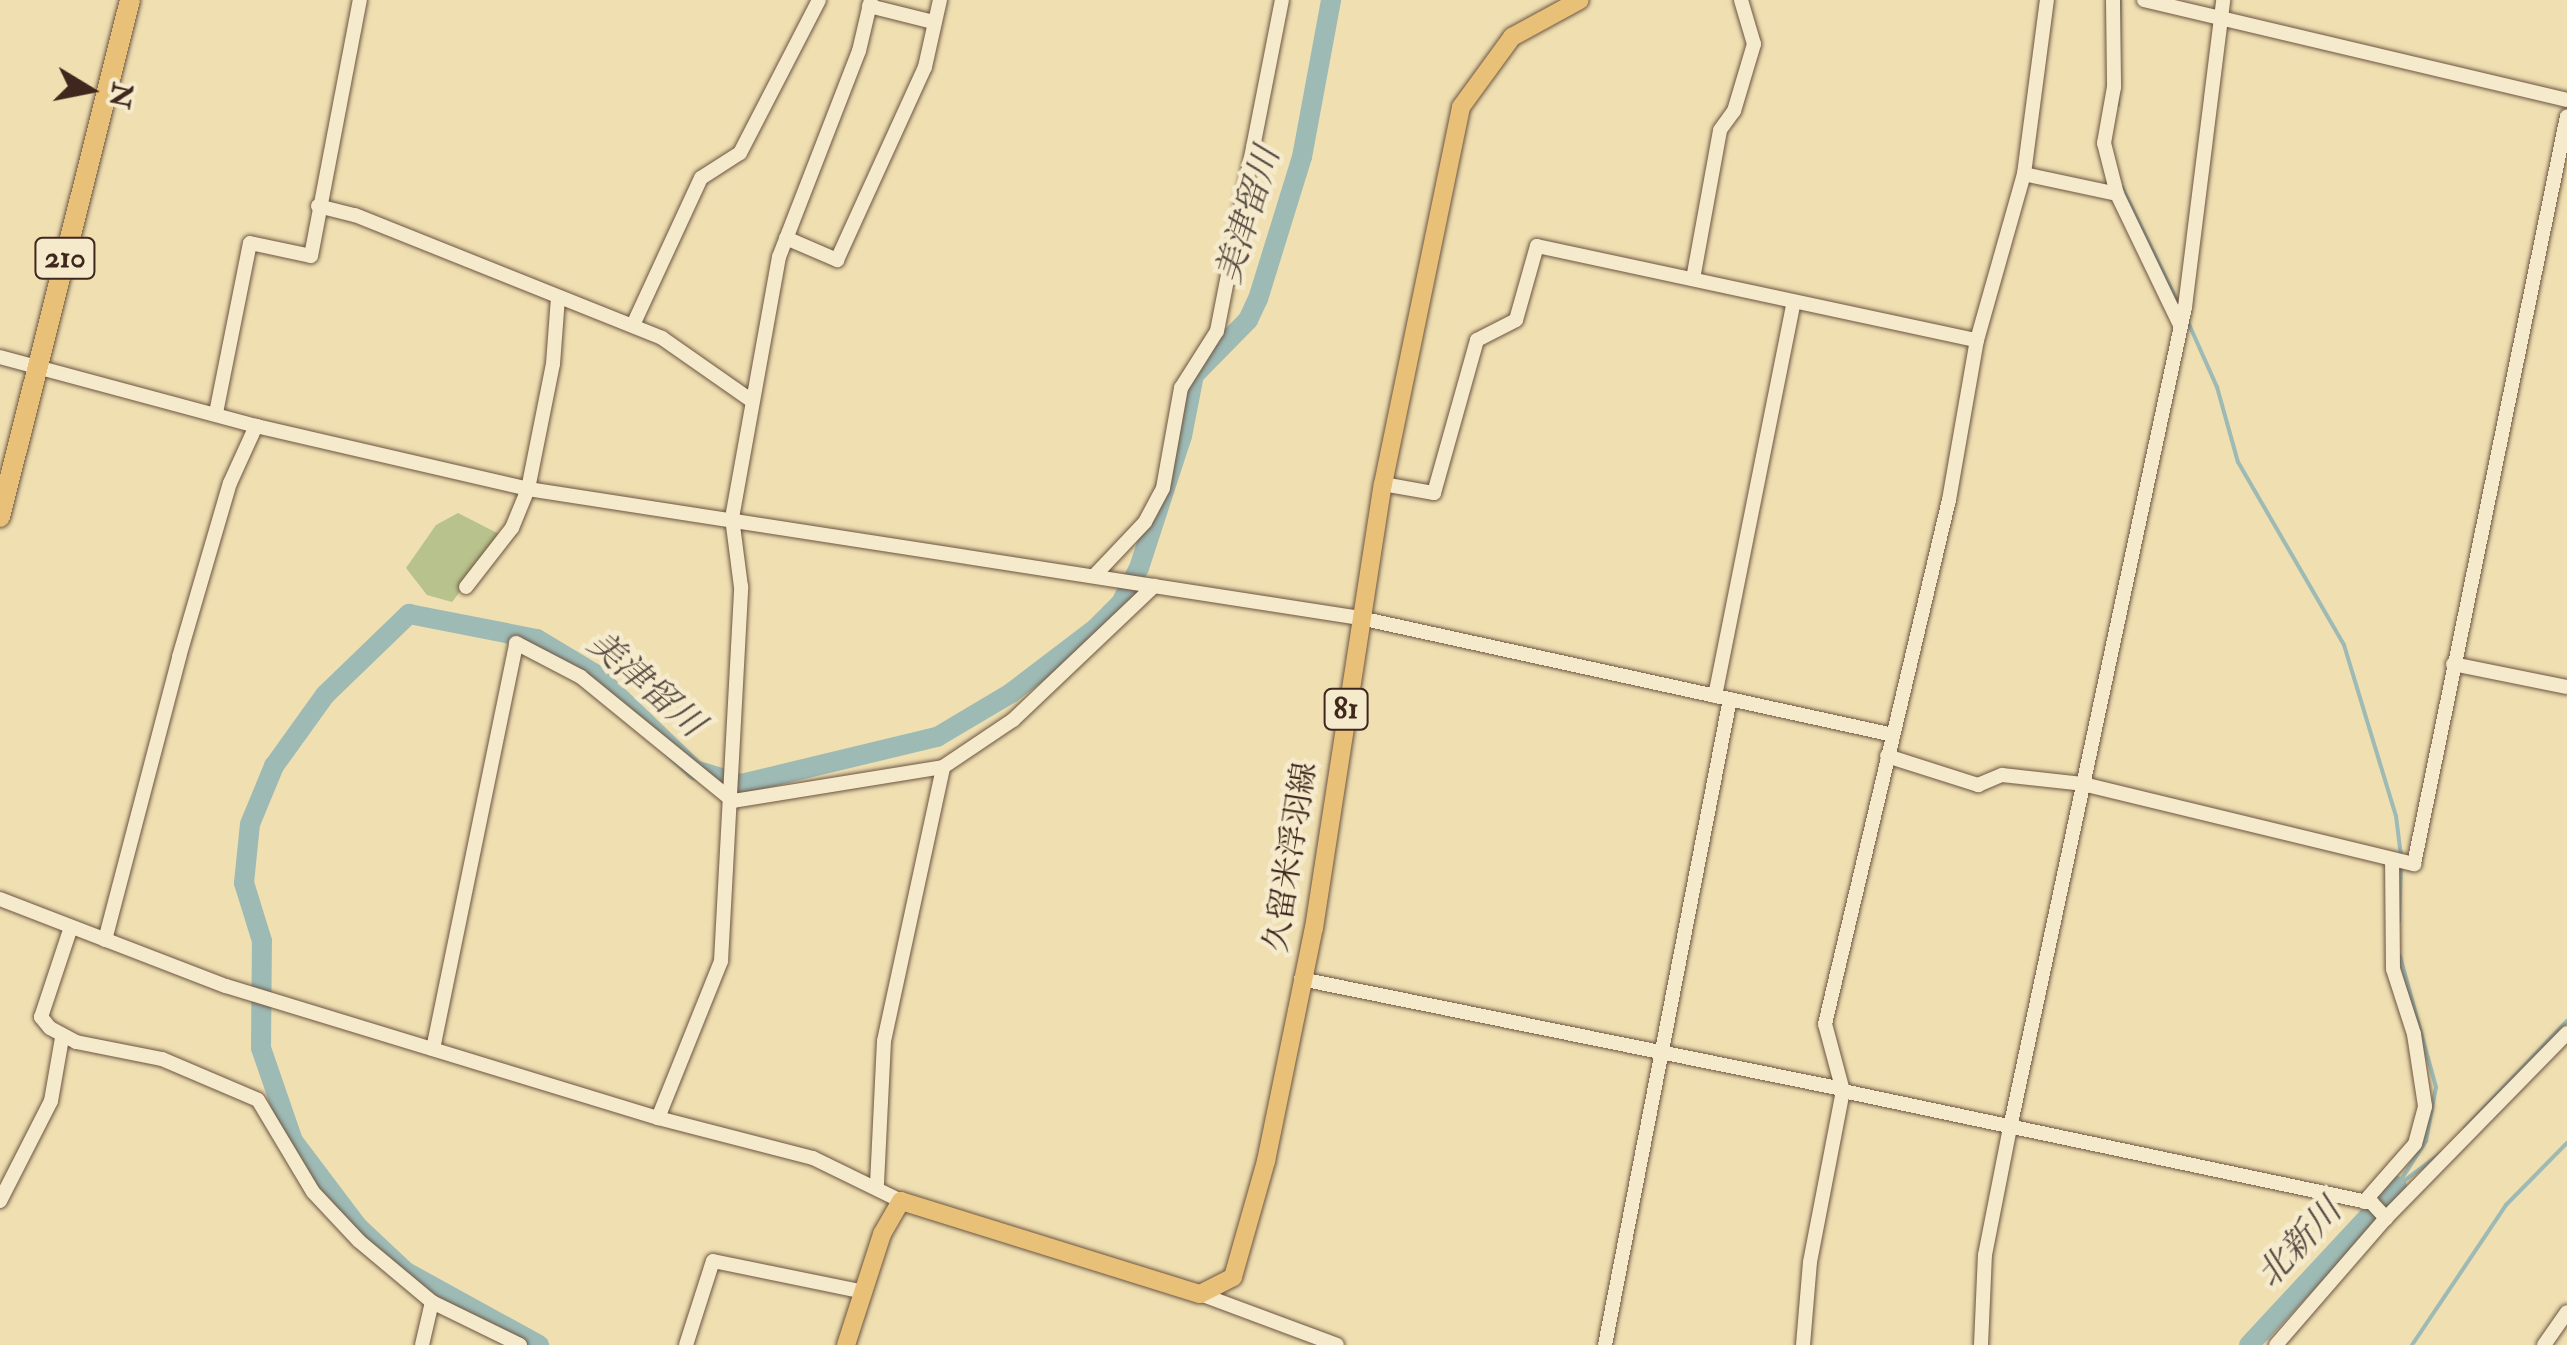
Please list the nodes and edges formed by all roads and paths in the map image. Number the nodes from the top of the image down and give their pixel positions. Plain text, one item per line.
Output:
1 (130, 0) edge
2 (360, 0) edge
3 (819, 0) edge
4 (940, 0) edge
5 (1282, 0) edge
6 (1580, 0) edge
7 (1740, 0) edge
8 (2047, 0) edge
9 (2113, 0) edge
10 (2144, 0) edge
11 (2223, 0) edge
12 (870, 3) edge
13 (2220, 17) junction
14 (933, 22) junction
15 (2567, 100) edge
16 (2567, 116) edge
17 (2024, 174) junction
18 (2117, 194) junction
19 (318, 206) junction
20 (786, 238) junction
21 (1693, 279) junction
22 (558, 298) junction
23 (1794, 302) junction
24 (2182, 317) junction
25 (633, 325) junction
26 (1977, 340) junction
27 (0, 357) edge
28 (37, 368) junction
29 (752, 402) junction
30 (216, 413) junction
31 (256, 426) junction
32 (1383, 484) junction
33 (528, 489) junction
34 (0, 517) edge
35 (732, 518) junction
36 (1101, 577) junction
37 (1154, 586) junction
38 (466, 587) dead end
39 (1360, 618) junction
40 (2454, 664) junction
41 (2567, 687) edge
42 (1723, 698) junction
43 (1889, 734) junction
44 (1888, 756) junction
45 (943, 767) junction
46 (2083, 784) junction
47 (734, 798) junction
48 (2398, 863) junction
49 (0, 899) edge
50 (70, 927) junction
51 (106, 940) junction
52 (1301, 978) junction
53 (2567, 1034) edge
54 (62, 1038) junction
55 (433, 1049) junction
56 (1666, 1054) junction
57 (1842, 1090) junction
58 (658, 1118) junction
59 (2010, 1128) junction
60 (877, 1184) junction
61 (0, 1201) edge
62 (901, 1201) junction
63 (2376, 1209) junction
64 (864, 1292) junction
65 (1200, 1294) junction
66 (432, 1302) junction
67 (2565, 1319) edge
68 (2283, 1344) edge
69 (422, 1345) edge
70 (520, 1345) edge
71 (686, 1345) edge
72 (846, 1345) edge
73 (1337, 1345) edge
74 (1605, 1345) edge
75 (1803, 1345) edge
76 (1981, 1345) edge
77 (2544, 1345) edge

1 - 28 highway, 210
2 - 19 street
3 - 25 street
4 - 14 street
5 - 36 street
6 - 32 main road, 久留米浮羽線 / 81
7 - 21 street
8 - 17 street
9 - 18 street
10 - 13 street
11 - 13 street
12 - 14 street
12 - 20 street
13 - 15 street
13 - 24 street
14 - 20 street
16 - 40 street
17 - 18 street
17 - 26 street
18 - 24 street
19 - 22 street
19 - 30 street
20 - 29 street
21 - 23 street
21 - 32 street
22 - 25 street
22 - 33 street
23 - 26 street
23 - 42 street
24 - 46 street
25 - 29 street
26 - 43 street
27 - 28 street
28 - 30 street
28 - 34 highway, 210
29 - 35 street
30 - 31 street
31 - 33 street
31 - 51 street
32 - 39 main road, 久留米浮羽線 / 81
33 - 35 street
33 - 38 street
35 - 36 street
35 - 47 street
36 - 37 street
37 - 39 street
37 - 45 street
39 - 42 street
39 - 52 main road, 久留米浮羽線 / 81
40 - 41 street
40 - 48 street
42 - 43 street
42 - 56 street
43 - 44 street
44 - 46 street
44 - 57 street
45 - 47 street
45 - 60 street
46 - 48 street
46 - 59 street
47 - 55 street
47 - 58 street
48 - 63 street
49 - 50 street
50 - 51 street
50 - 54 street
51 - 55 street
52 - 56 street
52 - 65 main road, 久留米浮羽線 / 81
53 - 63 street
54 - 61 street
54 - 66 street
55 - 58 street
56 - 57 street
56 - 74 street
57 - 59 street
57 - 75 street
58 - 60 street
59 - 63 street
59 - 76 street
60 - 62 street
62 - 64 main road
62 - 65 main road
63 - 68 street
64 - 71 street
64 - 72 main road
65 - 73 street
66 - 69 street
66 - 70 street
67 - 77 street

